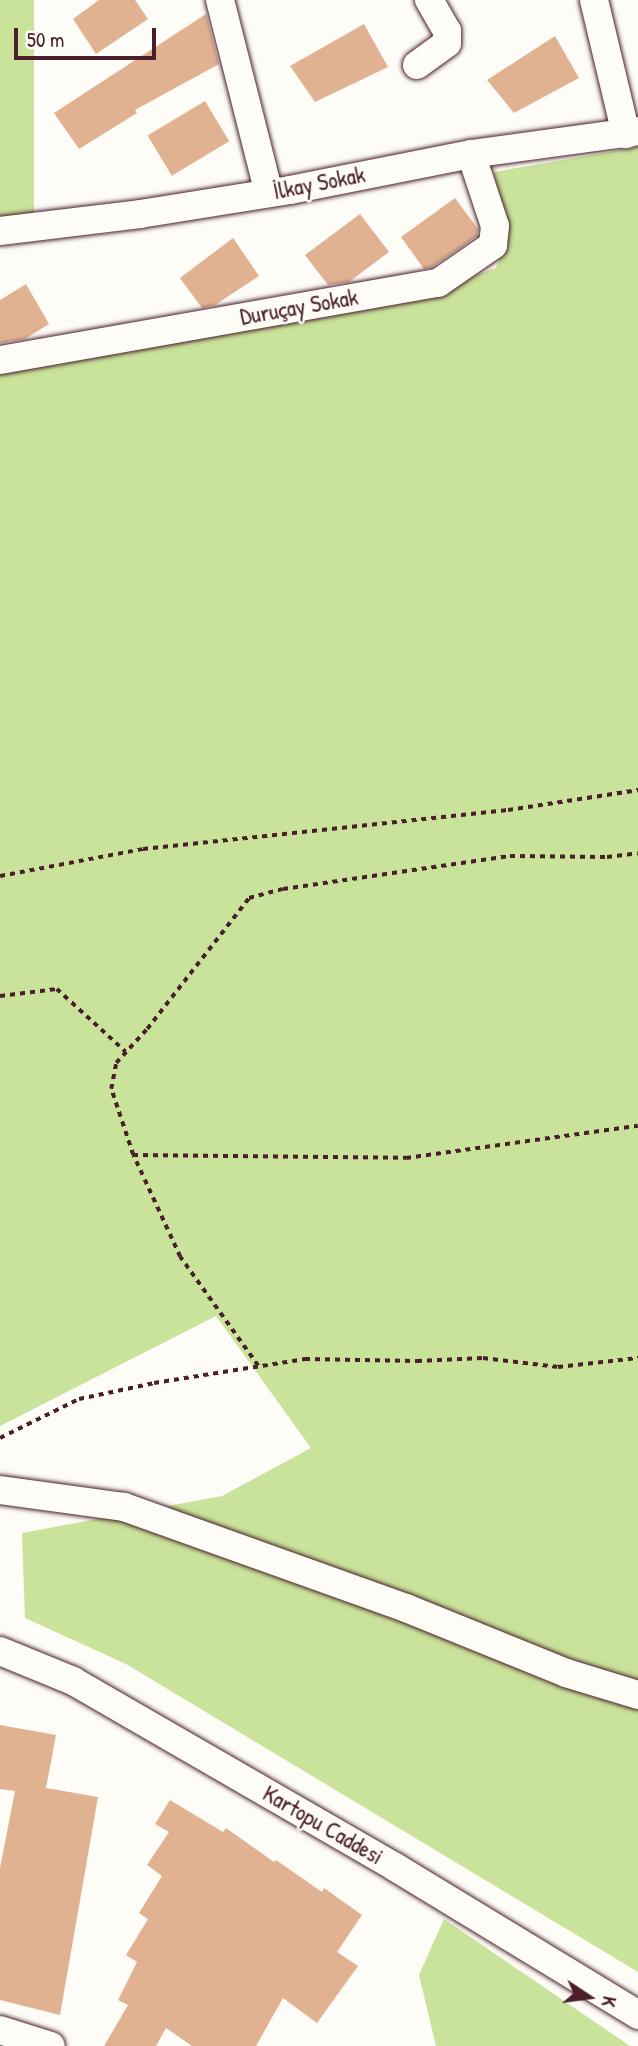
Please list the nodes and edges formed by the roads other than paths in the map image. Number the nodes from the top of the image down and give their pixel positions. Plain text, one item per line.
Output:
1 (220, 0) edge
2 (429, 0) edge
3 (600, 3) edge
4 (417, 65) dead end
5 (632, 132) edge
6 (471, 153) junction
7 (269, 193) junction
8 (0, 231) edge
9 (0, 360) edge
10 (0, 1489) edge
11 (0, 1651) edge
12 (638, 1695) edge
13 (638, 2015) edge
14 (0, 2031) edge
15 (51, 2046) edge

1 - 7 street
2 - 4 street
3 - 5 street
5 - 6 street, İlkay Sokak
6 - 7 street, İlkay Sokak
6 - 9 street, Duruçay Sokak
7 - 8 street, İlkay Sokak
10 - 12 street
11 - 13 street, Kartopu Caddesi
14 - 15 street

